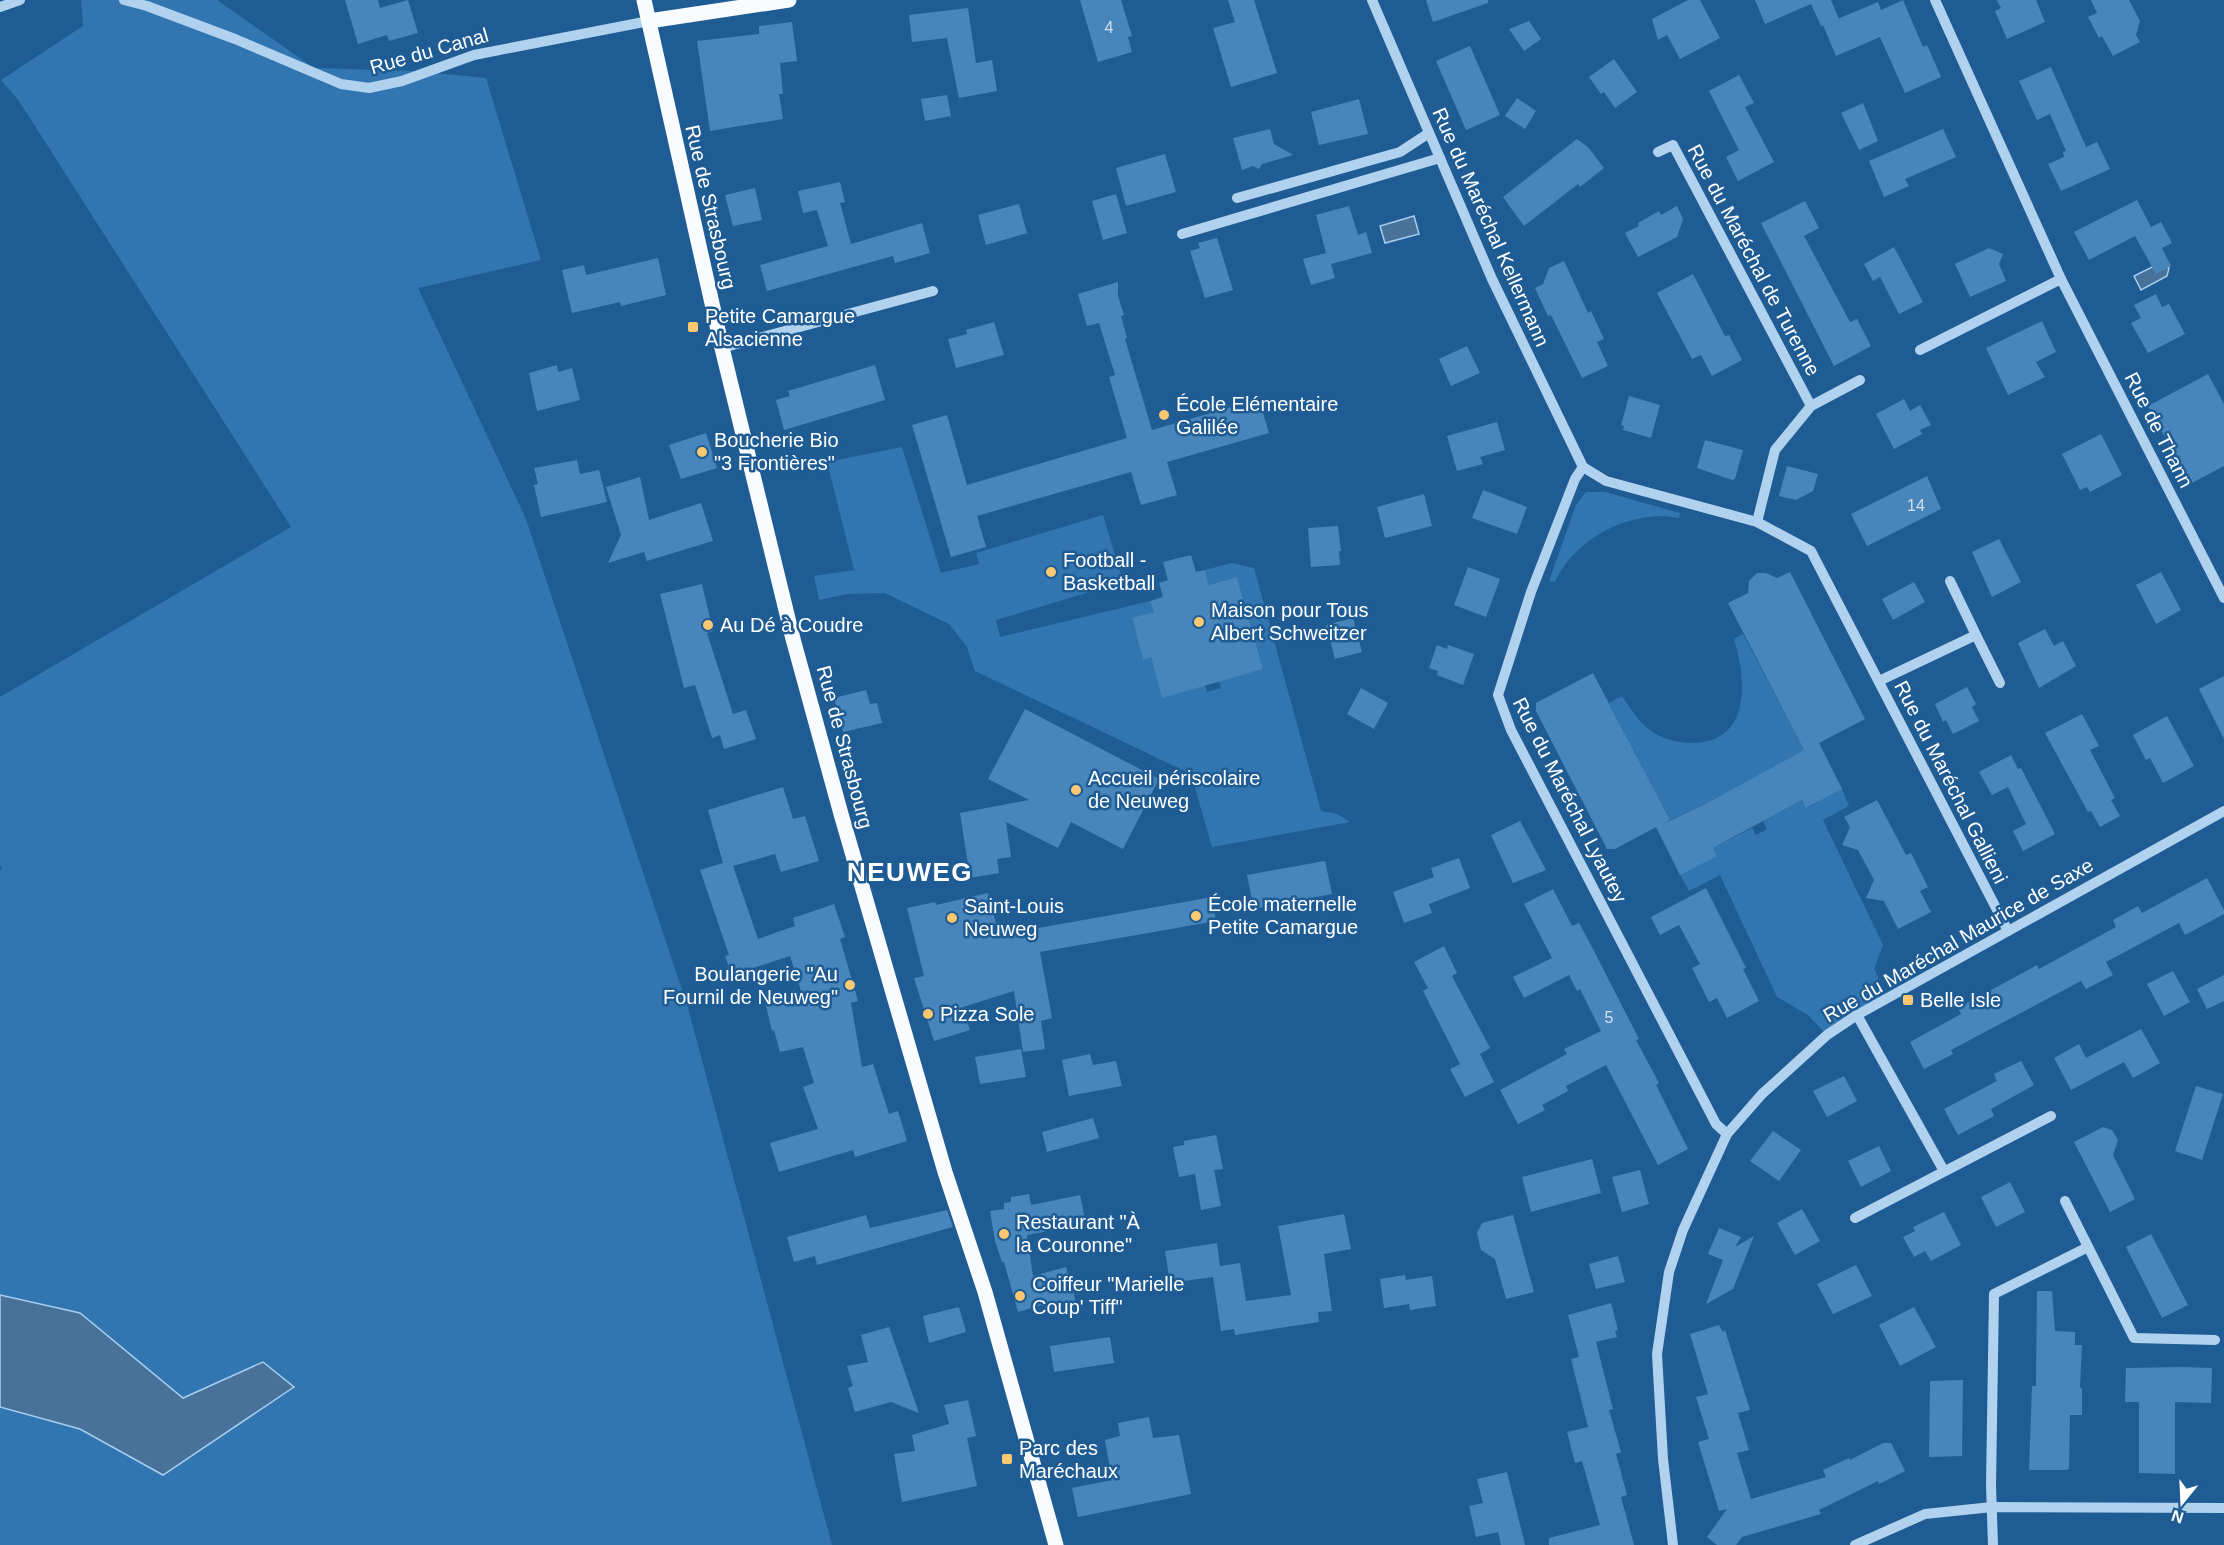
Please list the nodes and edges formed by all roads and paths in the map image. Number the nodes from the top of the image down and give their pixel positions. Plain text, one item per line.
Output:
1 (20, 0) edge
2 (124, 0) edge
3 (644, 0) edge
4 (789, 0) edge
5 (1372, 0) edge
6 (1935, 0) edge
7 (0, 7) edge
8 (649, 21) junction
9 (1429, 133) junction
10 (1658, 152) dead end
11 (1440, 158) junction
12 (1237, 198) dead end
13 (1182, 234) dead end
14 (2061, 279) junction
15 (933, 291) dead end
16 (722, 348) junction
17 (1920, 350) dead end
18 (1860, 380) dead end
19 (1811, 406) junction
20 (1582, 467) junction
21 (1757, 522) junction
22 (1950, 581) dead end
23 (2224, 598) edge
24 (1976, 635) junction
25 (1879, 681) junction
26 (2000, 683) dead end
27 (2224, 811) edge
28 (2007, 931) junction
29 (1857, 1015) junction
30 (2051, 1116) dead end
31 (1727, 1134) junction
32 (1944, 1171) junction
33 (2065, 1201) dead end
34 (1855, 1218) dead end
35 (2088, 1247) junction
36 (2215, 1340) dead end
37 (1992, 1507) junction
38 (2224, 1508) edge
39 (1056, 1545) edge
40 (1672, 1545) edge
41 (1855, 1545) edge
42 (1993, 1545) edge

1 - 7 street
2 - 8 street, Rue du Canal
3 - 8 main road, Rue de Strasbourg
4 - 8 main road
5 - 9 street, Rue du Maréchal Kellermann
6 - 14 street, Rue de Thann
8 - 16 main road, Rue de Strasbourg
9 - 11 street, Rue du Maréchal Kellermann
9 - 12 street
10 - 19 street, Rue du Maréchal de Turenne
11 - 13 street
11 - 20 street, Rue du Maréchal Kellermann
14 - 17 street
14 - 23 street, Rue de Thann
15 - 16 street
16 - 39 main road, Rue de Strasbourg
18 - 19 street, Rue du Maréchal de Turenne
19 - 21 street, Rue du Maréchal de Turenne
20 - 21 street, Rue du Maréchal Gallieni
20 - 31 street, Rue du Maréchal Lyautey
21 - 25 street, Rue du Maréchal Gallieni
22 - 24 street
24 - 25 street, Rue du Maréchal Gallieni
24 - 26 street
25 - 28 street, Rue du Maréchal Gallieni
27 - 28 street, Rue du Maréchal Maurice de Saxe
28 - 29 street, Rue du Maréchal Maurice de Saxe
29 - 31 street, Rue du Maréchal Maurice de Saxe
29 - 32 street
30 - 32 street
31 - 40 street, Rue du Maréchal Maurice de Saxe
32 - 34 street
33 - 35 street
35 - 36 street
35 - 37 street
37 - 38 street
37 - 41 street
37 - 42 street

